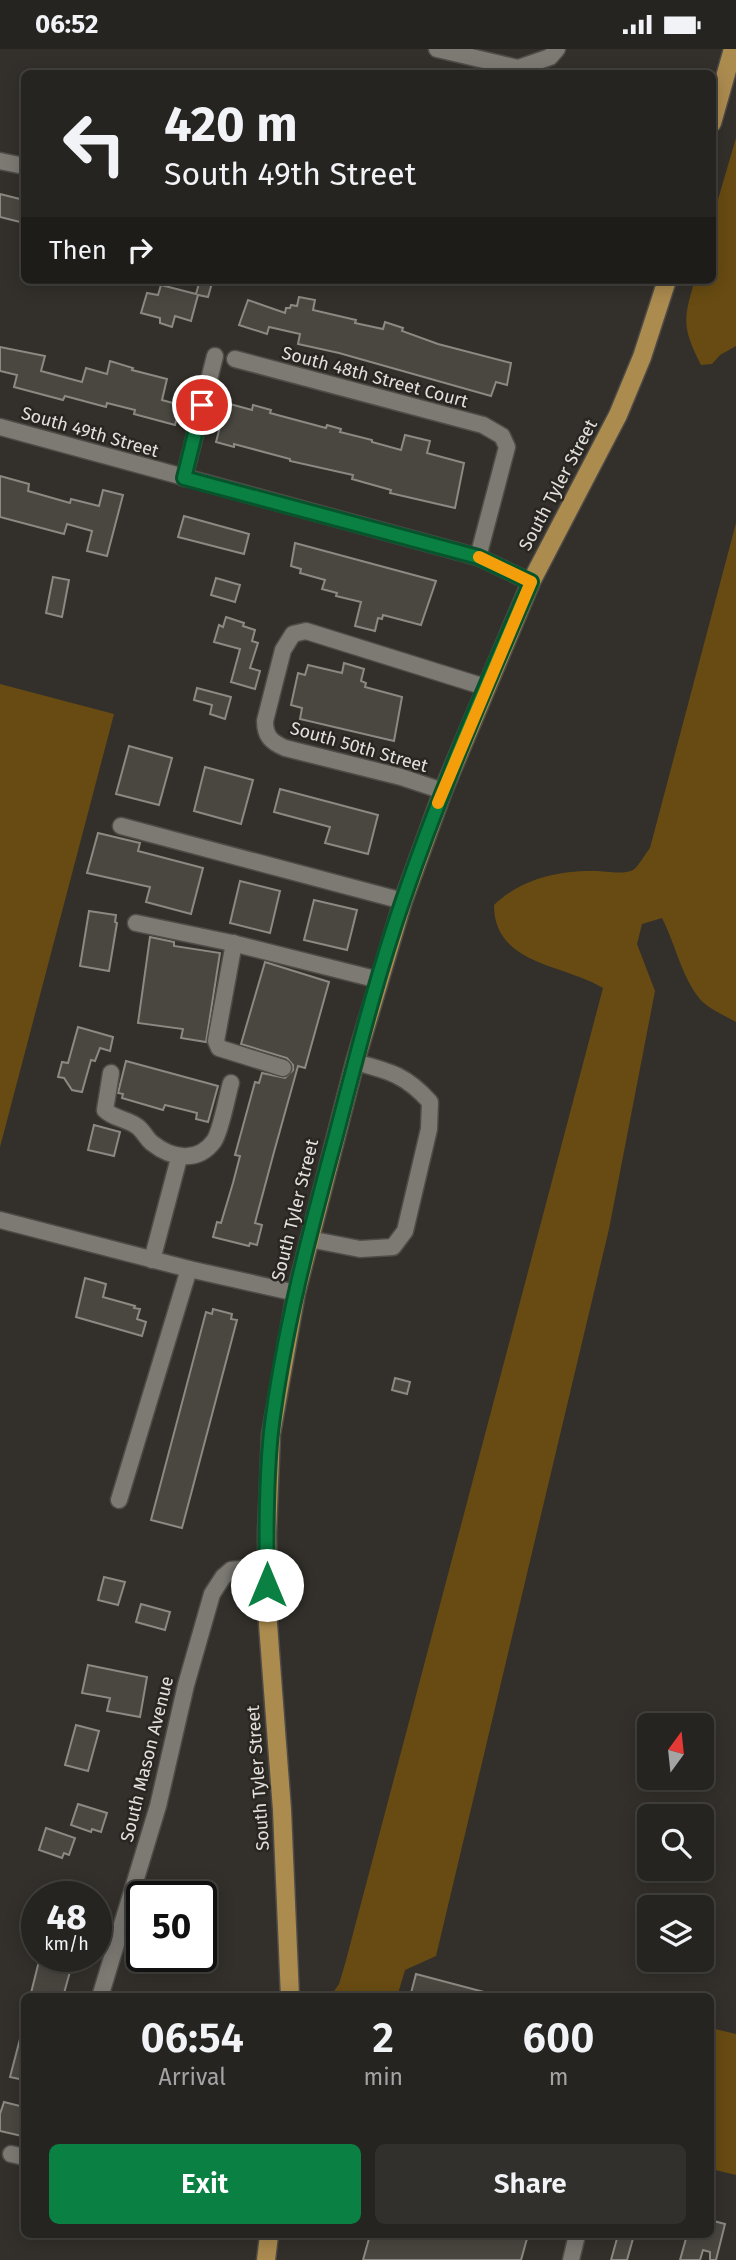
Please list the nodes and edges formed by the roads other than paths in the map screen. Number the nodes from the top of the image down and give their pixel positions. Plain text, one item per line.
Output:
1 (437, 49) edge
2 (557, 49) edge
3 (733, 49) edge
4 (486, 55) edge
5 (716, 109) edge
6 (0, 161) edge
7 (21, 165) edge
8 (666, 284) edge
9 (215, 356) dead end
10 (235, 359) dead end
11 (0, 427) edge
12 (184, 478) junction
13 (478, 557) junction
14 (531, 582) junction
15 (485, 687) junction
16 (443, 791) junction
17 (121, 825) dead end
18 (403, 901) junction
19 (136, 923) dead end
20 (234, 943) junction
21 (379, 981) junction
22 (355, 1062) junction
23 (283, 1068) dead end
24 (111, 1073) dead end
25 (231, 1083) dead end
26 (179, 1158) junction
27 (0, 1220) edge
28 (309, 1239) junction
29 (152, 1260) junction
30 (189, 1269) junction
31 (296, 1293) junction
32 (119, 1500) dead end
33 (267, 1566) junction
34 (101, 1993) edge
35 (290, 1993) edge
36 (269, 2238) edge
37 (576, 2238) edge
38 (265, 2260) edge
39 (570, 2260) edge

1 - 4 street
2 - 4 street
3 - 5 main road
6 - 7 street
8 - 14 main road, South Tyler Street
9 - 12 street
10 - 13 street, South 48th Street Court
11 - 12 street, South 49th Street
12 - 13 street, South 49th Street
13 - 14 street, South 49th Street
14 - 15 main road, South Tyler Street
15 - 16 main road, South Tyler Street
15 - 16 street, South 50th Street
16 - 18 main road, South Tyler Street
17 - 18 street
18 - 21 main road, South Tyler Street
19 - 20 street
20 - 21 street
20 - 23 street
21 - 22 main road, South Tyler Street
22 - 28 main road, South Tyler Street
22 - 28 street
24 - 26 street
25 - 26 street
26 - 29 street
27 - 29 street
28 - 31 main road, South Tyler Street
29 - 30 street
30 - 31 street
30 - 32 street
31 - 33 main road, South Tyler Street
33 - 34 street, South Mason Avenue
33 - 35 main road, South Tyler Street
36 - 38 main road
37 - 39 street

